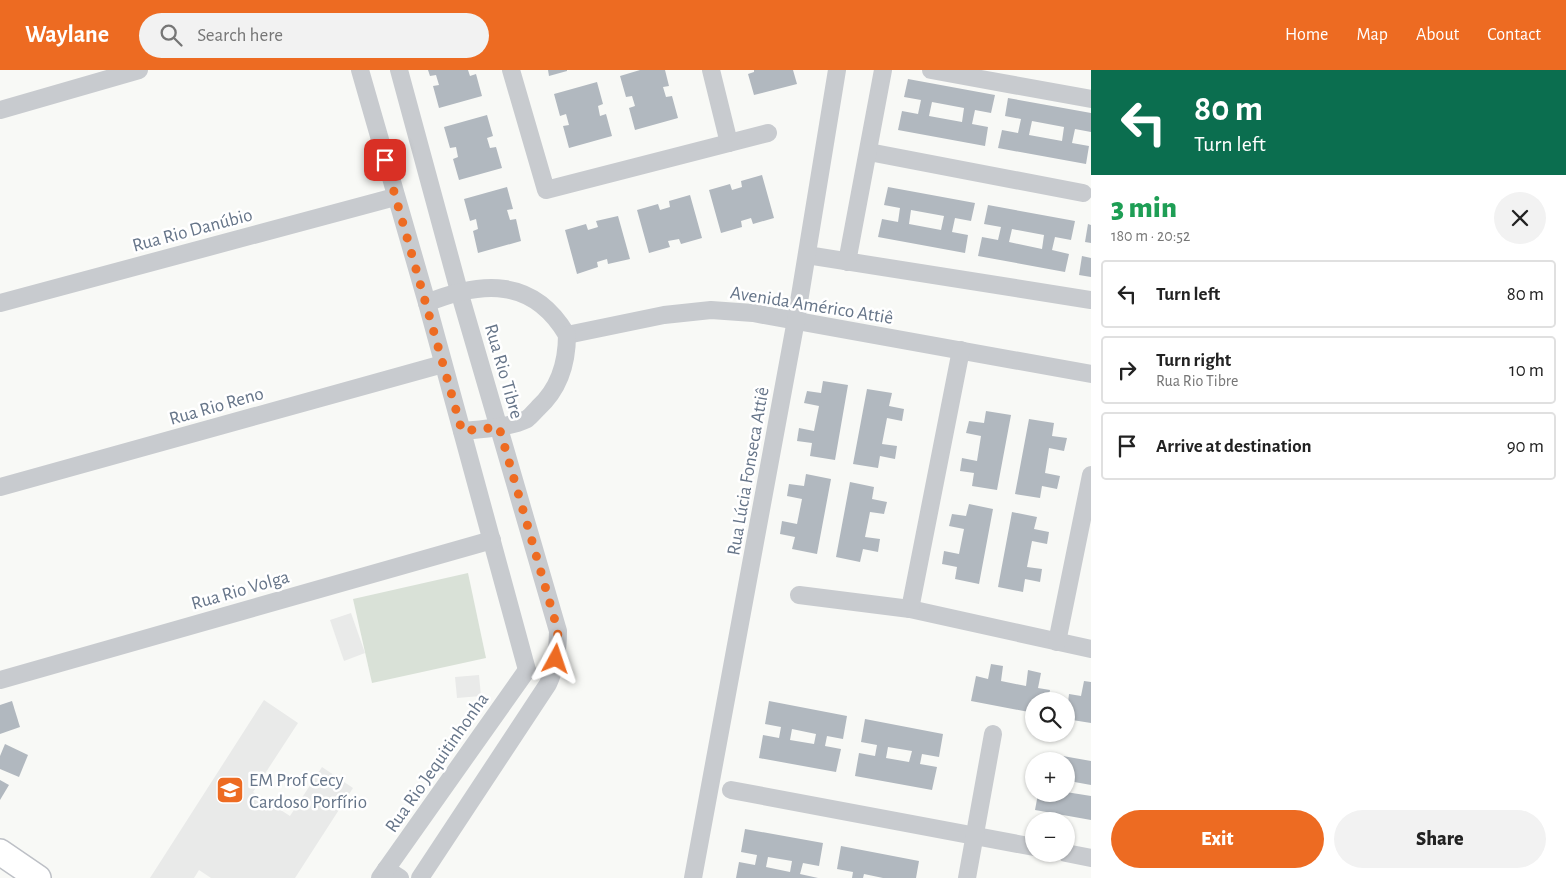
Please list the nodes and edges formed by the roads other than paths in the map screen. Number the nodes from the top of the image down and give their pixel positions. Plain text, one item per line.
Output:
1 (138, 70) edge
2 (360, 70) edge
3 (399, 70) edge
4 (511, 70) edge
5 (711, 70) edge
6 (837, 70) edge
7 (883, 70) edge
8 (931, 70) edge
9 (1091, 99) edge
10 (0, 110) edge
11 (768, 133) dead end
12 (729, 143) junction
13 (869, 152) junction
14 (1083, 193) dead end
15 (395, 197) junction
16 (807, 255) junction
17 (847, 262) junction
18 (460, 291) junction
19 (1091, 300) edge
20 (0, 303) edge
21 (427, 303) junction
22 (796, 320) junction
23 (567, 335) junction
24 (961, 350) junction
25 (443, 364) junction
26 (1091, 374) edge
27 (499, 427) junction
28 (462, 431) junction
29 (1091, 475) edge
30 (0, 488) edge
31 (492, 540) junction
32 (799, 595) dead end
33 (910, 610) junction
34 (1057, 642) junction
35 (1091, 649) edge
36 (527, 670) junction
37 (0, 680) edge
38 (548, 684) junction
39 (993, 734) dead end
40 (731, 790) dead end
41 (974, 836) junction
42 (1025, 845) edge
43 (0, 852) edge
44 (1075, 855) edge
45 (1091, 858) edge
46 (388, 875) edge
47 (38, 878) edge
48 (420, 878) edge
49 (693, 878) edge
50 (967, 878) edge

1 - 10 street
2 - 15 street
3 - 18 street, Rua Rio Tibre
4 - 12 street
5 - 12 street
6 - 16 street, Rua Lúcia Fonseca Attiê
7 - 13 street
8 - 9 street
11 - 12 street
13 - 14 street
13 - 17 street
15 - 20 street, Rua Rio Danúbio
15 - 21 street
16 - 17 street
16 - 22 street, Rua Lúcia Fonseca Attiê
17 - 19 street
18 - 21 street
18 - 23 street
18 - 27 street, Rua Rio Tibre
21 - 25 street
22 - 23 street, Avenida Américo Attiê
22 - 24 street, Avenida Américo Attiê
22 - 49 street, Rua Lúcia Fonseca Attiê
23 - 27 street
24 - 26 street, Avenida Américo Attiê
24 - 33 street
25 - 28 street
25 - 30 street, Rua Rio Reno
27 - 28 street
27 - 38 street, Rua Rio Tibre
28 - 31 street
29 - 34 street
31 - 36 street
31 - 37 street, Rua Rio Volga
32 - 33 street
33 - 34 street
34 - 35 street
36 - 38 street
36 - 46 street, Rua Rio Jequitinhonha
38 - 48 street
39 - 41 street
40 - 41 street
41 - 42 street
41 - 50 street
43 - 47 main road
44 - 45 street

